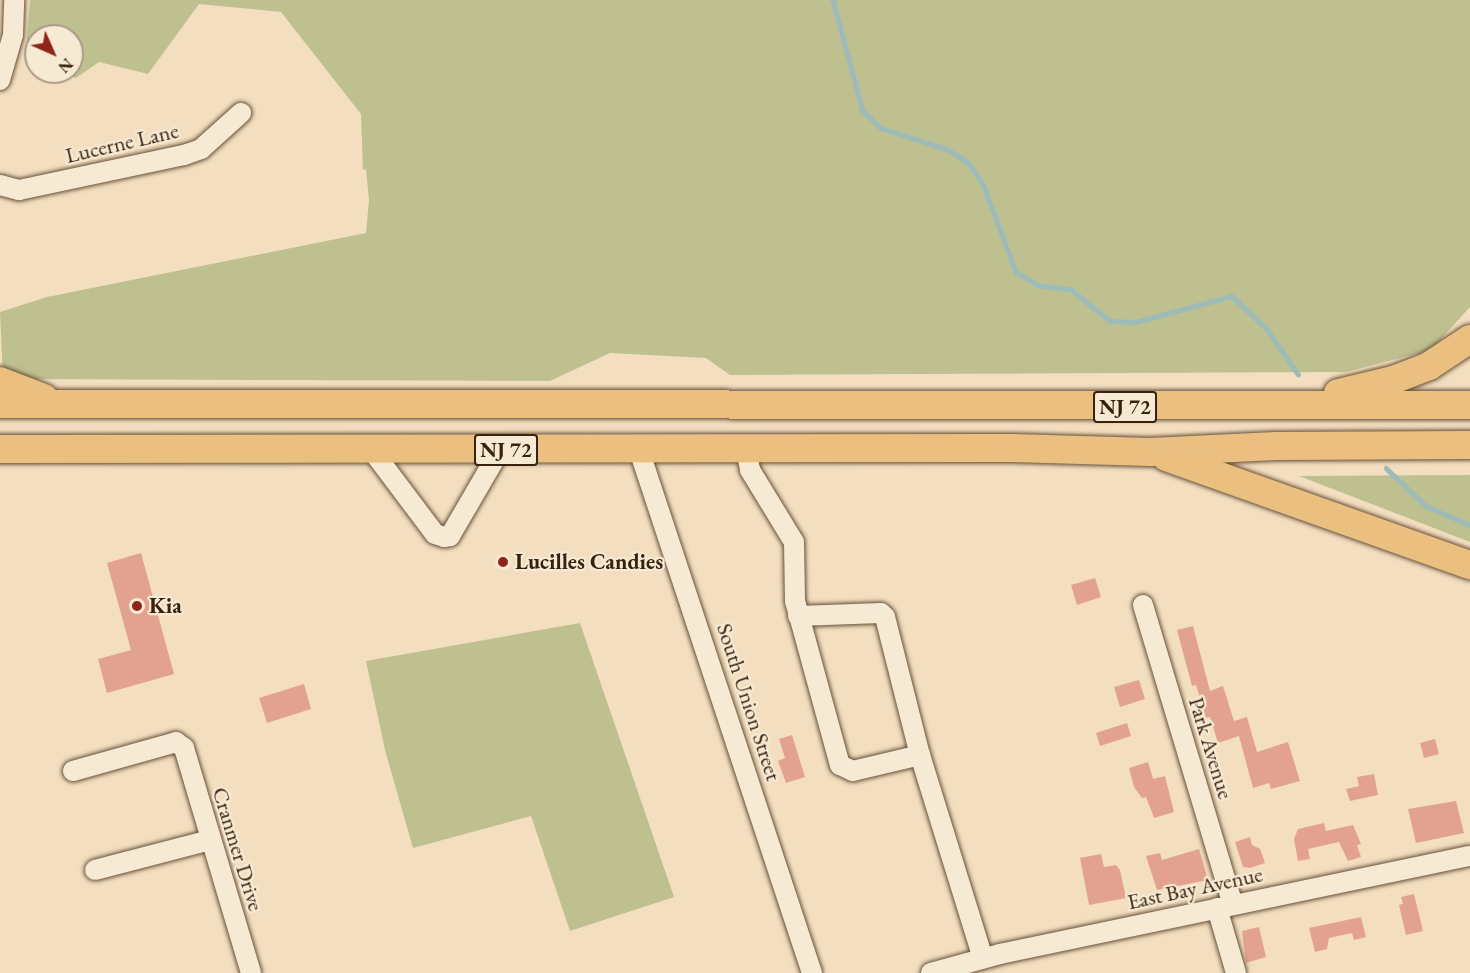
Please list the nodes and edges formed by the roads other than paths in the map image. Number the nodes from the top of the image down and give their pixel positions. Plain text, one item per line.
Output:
1 (14, 0) edge
2 (0, 80) edge
3 (241, 113) dead end
4 (0, 185) edge
5 (1470, 339) edge
6 (0, 381) edge
7 (61, 403) junction
8 (0, 404) edge
9 (1470, 405) edge
10 (1287, 406) junction
11 (1470, 445) edge
12 (638, 447) junction
13 (0, 449) edge
14 (371, 449) junction
15 (746, 449) junction
16 (500, 450) junction
17 (1150, 452) junction
18 (1470, 565) edge
19 (1143, 604) dead end
20 (798, 616) junction
21 (920, 755) junction
22 (73, 771) dead end
23 (210, 840) junction
24 (1470, 856) edge
25 (95, 870) dead end
26 (1225, 906) junction
27 (983, 958) junction
28 (251, 973) edge
29 (812, 973) edge
30 (931, 973) edge
31 (1236, 973) edge

1 - 2 street
3 - 4 street, Lucerne Lane
5 - 10 highway
6 - 7 highway
7 - 8 highway, NJ 72
7 - 10 highway, NJ 72
9 - 10 highway, NJ 72
11 - 17 highway, NJ 72
12 - 15 highway, NJ 72
12 - 16 highway, NJ 72
12 - 29 street, South Union Street
13 - 14 highway, NJ 72
14 - 16 highway, NJ 72
14 - 16 street
15 - 17 highway, NJ 72
15 - 20 street
17 - 18 highway
19 - 26 street, Park Avenue
20 - 21 street
20 - 21 street
21 - 27 street
22 - 23 street, Cranmer Drive
23 - 25 street
23 - 28 street, Cranmer Drive
24 - 26 street, East Bay Avenue
26 - 27 street, East Bay Avenue
26 - 31 street, Park Avenue
27 - 30 street, East Bay Avenue

